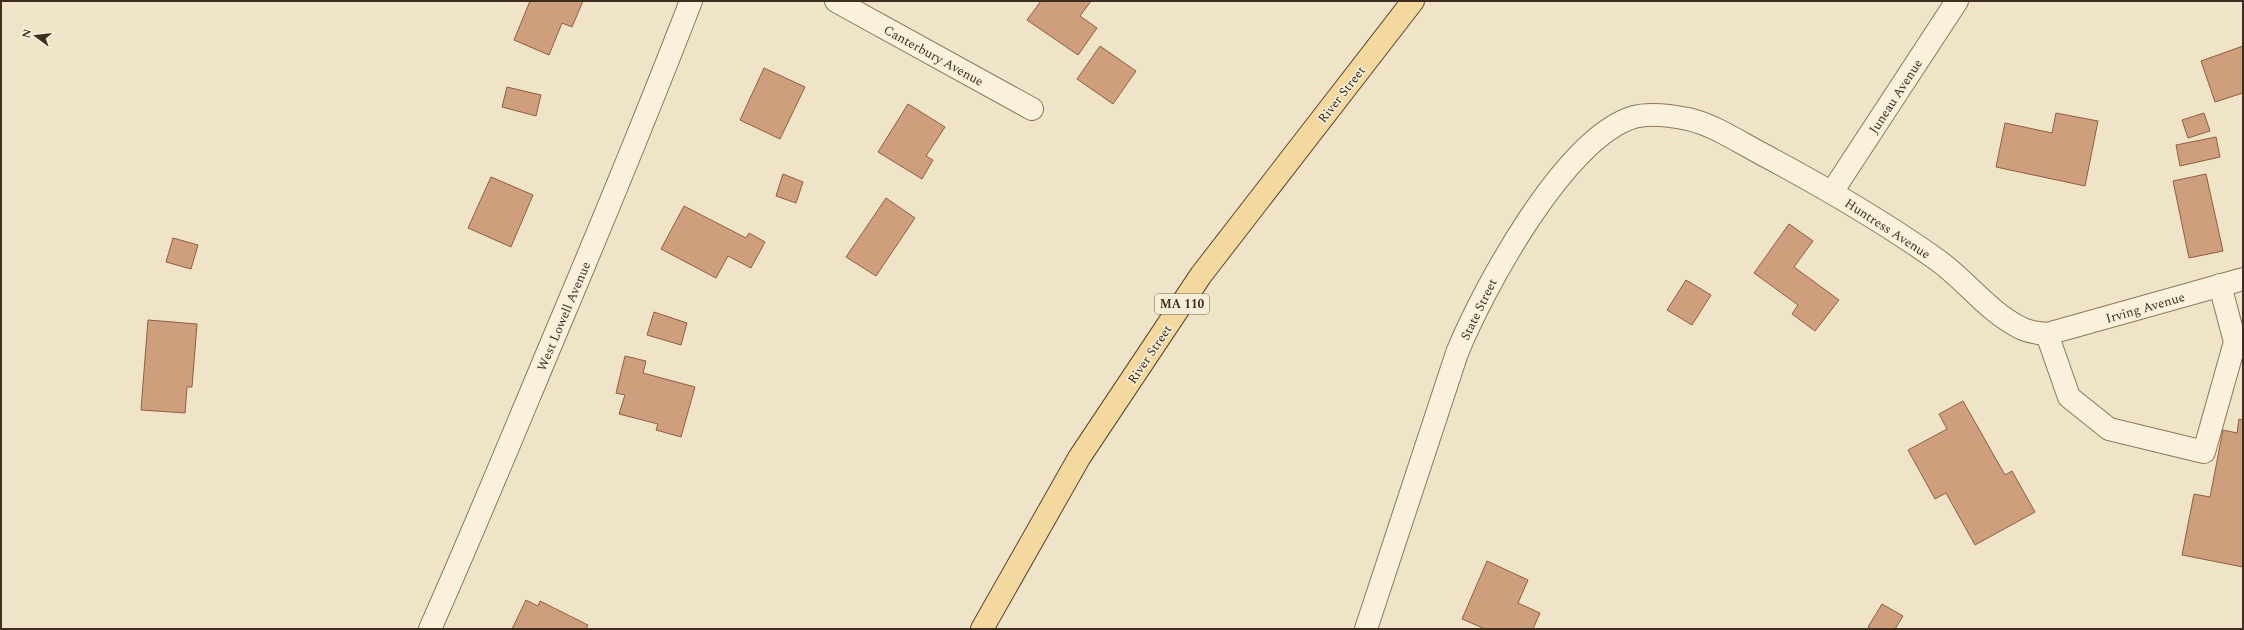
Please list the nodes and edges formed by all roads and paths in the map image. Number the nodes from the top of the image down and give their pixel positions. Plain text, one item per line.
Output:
1 (691, 1) edge
2 (836, 1) edge
3 (1413, 1) edge
4 (1957, 1) edge
5 (1032, 109) dead end
6 (1719, 131) joint
7 (1832, 192) junction
8 (2243, 279) edge
9 (2220, 285) junction
10 (2048, 334) junction
11 (430, 629) edge
12 (982, 629) edge
13 (1366, 629) edge

1 - 11 street, West Lowell Avenue
2 - 5 street, Canterbury Avenue
3 - 12 main road, River Street / MA 110
4 - 7 street, Juneau Avenue
6 - 7 street, Huntress Avenue
6 - 13 street, State Street
7 - 10 street, Huntress Avenue
8 - 9 street, Irving Avenue
9 - 10 street, Irving Avenue
9 - 10 street

